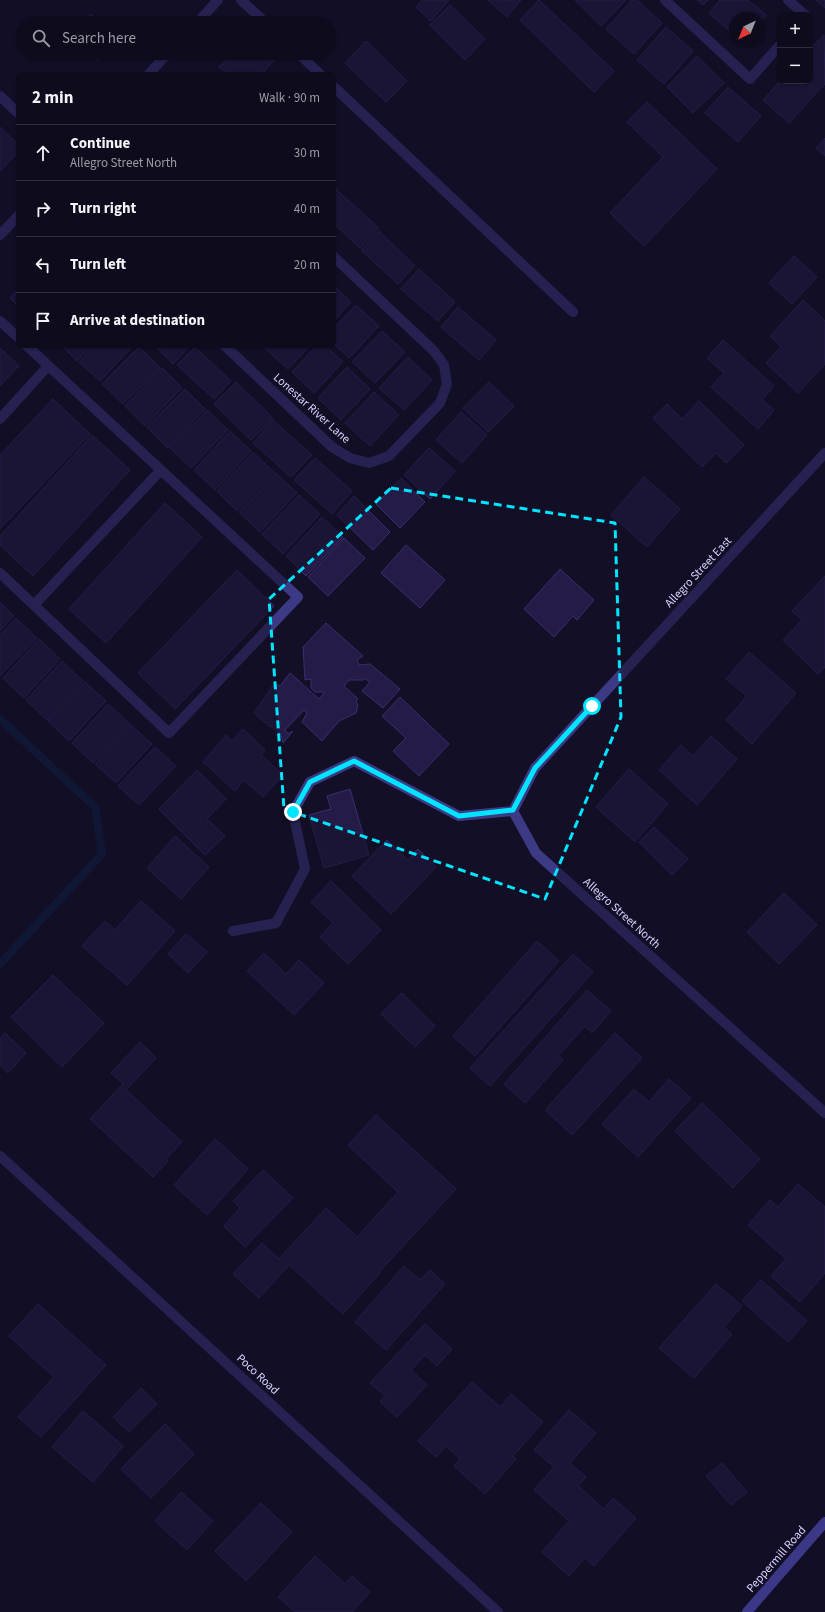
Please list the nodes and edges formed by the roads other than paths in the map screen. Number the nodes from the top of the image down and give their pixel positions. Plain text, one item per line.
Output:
1 (218, 0) edge
2 (241, 0) edge
3 (665, 0) edge
4 (788, 0) edge
5 (801, 12) edge
6 (203, 16) edge
7 (258, 16) edge
8 (777, 48) edge
9 (162, 60) edge
10 (305, 60) edge
11 (151, 72) edge
12 (318, 72) edge
13 (336, 89) edge
14 (0, 96) edge
15 (16, 111) edge
16 (16, 218) edge
17 (0, 235) edge
18 (336, 259) edge
19 (574, 312) dead end
20 (0, 321) edge
21 (16, 335) edge
22 (29, 348) edge
23 (227, 348) edge
24 (48, 366) junction
25 (0, 419) edge
26 (824, 455) edge
27 (161, 470) junction
28 (0, 573) edge
29 (34, 606) junction
30 (513, 810) junction
31 (233, 931) dead end
32 (825, 1113) edge
33 (0, 1156) edge
34 (825, 1522) edge
35 (498, 1612) edge
36 (747, 1612) edge

1 - 6 street
2 - 7 street
3 - 8 street
4 - 5 street
9 - 11 street
10 - 12 street
13 - 19 street
14 - 15 street
16 - 17 street
18 - 23 street, Lonestar River Lane
20 - 21 street
22 - 24 street
24 - 25 street
24 - 27 street
26 - 30 street, Allegro Street East
27 - 29 street
27 - 29 street
28 - 29 street
30 - 31 street
30 - 32 street, Allegro Street North
33 - 35 street, Poco Road
34 - 36 street, Peppermill Road

